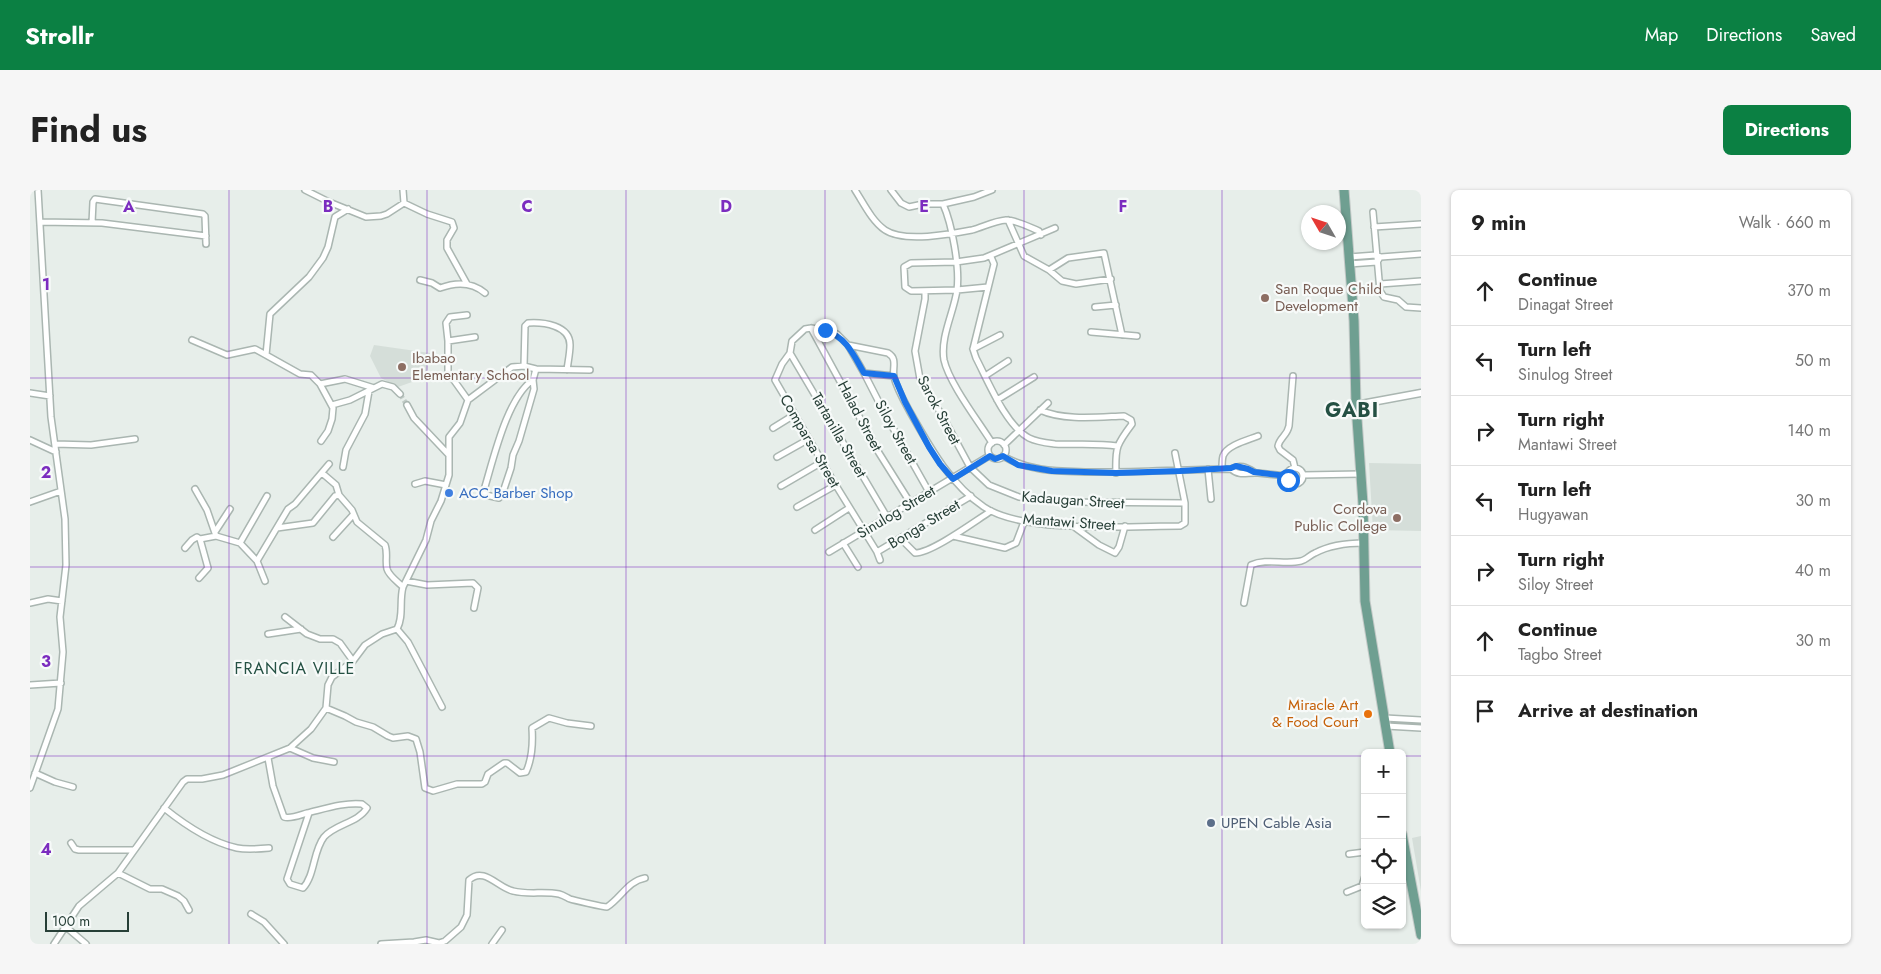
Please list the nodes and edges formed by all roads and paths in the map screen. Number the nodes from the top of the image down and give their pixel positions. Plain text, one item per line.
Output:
1 (38, 190) edge
2 (305, 190) edge
3 (403, 190) edge
4 (855, 190) edge
5 (891, 190) edge
6 (992, 190) edge
7 (1344, 190) edge
8 (404, 202) junction
9 (943, 204) junction
10 (348, 209) junction
11 (1373, 212) dead end
12 (1008, 220) junction
13 (40, 222) junction
14 (92, 223) junction
15 (1421, 224) edge
16 (1374, 227) junction
17 (1055, 228) dead end
18 (951, 233) junction
19 (1041, 234) junction
20 (206, 236) junction
21 (206, 244) dead end
22 (1018, 244) junction
23 (1421, 254) edge
24 (991, 257) junction
25 (1378, 258) junction
26 (1349, 261) junction
27 (956, 262) junction
28 (1050, 270) junction
29 (1111, 279) junction
30 (420, 280) dead end
31 (1421, 281) edge
32 (467, 284) junction
33 (1380, 284) junction
34 (988, 287) junction
35 (957, 290) junction
36 (925, 292) junction
37 (485, 293) dead end
38 (1116, 304) junction
39 (1095, 307) dead end
40 (1421, 308) edge
41 (466, 315) dead end
42 (811, 328) junction
43 (1091, 332) dead end
44 (1122, 334) junction
45 (1000, 335) dead end
46 (1137, 336) dead end
47 (475, 337) dead end
48 (192, 340) dead end
49 (448, 341) junction
50 (848, 345) junction
51 (973, 349) junction
52 (790, 353) junction
53 (266, 356) junction
54 (1008, 361) dead end
55 (524, 366) junction
56 (536, 369) junction
57 (567, 370) junction
58 (590, 370) dead end
59 (864, 373) junction
60 (894, 376) junction
61 (985, 376) junction
62 (1292, 376) dead end
63 (1034, 377) dead end
64 (533, 380) junction
65 (320, 384) junction
66 (372, 390) junction
67 (30, 393) edge
68 (1421, 393) edge
69 (400, 394) tunnel mouth
70 (50, 396) junction
71 (468, 400) junction
72 (997, 400) junction
73 (1048, 403) dead end
74 (332, 405) junction
75 (1356, 405) junction
76 (407, 406) tunnel mouth
77 (1040, 410) junction
78 (794, 415) junction
79 (774, 428) dead end
80 (1018, 430) junction
81 (1258, 436) dead end
82 (134, 439) dead end
83 (809, 439) junction
84 (30, 440) edge
85 (321, 441) dead end
86 (992, 442) junction
87 (55, 444) junction
88 (1004, 445) junction
89 (1117, 446) junction
90 (56, 452) junction
91 (1175, 452) dead end
92 (448, 454) junction
93 (990, 456) junction
94 (1003, 456) junction
95 (777, 457) dead end
96 (822, 462) junction
97 (329, 464) dead end
98 (343, 467) dead end
99 (970, 467) junction
100 (1295, 468) junction
101 (1208, 469) junction
102 (1222, 469) junction
103 (1180, 471) junction
104 (322, 473) junction
105 (1116, 473) junction
106 (1361, 474) junction
107 (1303, 475) junction
108 (1287, 476) junction
109 (953, 479) junction
110 (415, 484) dead end
111 (446, 485) junction
112 (836, 485) junction
113 (781, 486) dead end
114 (195, 489) dead end
115 (61, 491) junction
116 (929, 492) junction
117 (339, 495) junction
118 (266, 496) dead end
119 (971, 496) junction
120 (1211, 499) dead end
121 (30, 501) edge
122 (911, 504) junction
123 (1185, 504) junction
124 (797, 508) dead end
125 (849, 508) junction
126 (230, 509) dead end
127 (991, 511) junction
128 (353, 515) junction
129 (887, 517) junction
130 (1024, 522) junction
131 (1072, 525) junction
132 (1126, 526) junction
133 (276, 528) junction
134 (815, 530) dead end
135 (863, 532) junction
136 (216, 534) junction
137 (952, 536) junction
138 (333, 537) dead end
139 (200, 538) junction
140 (900, 538) junction
141 (240, 543) junction
142 (843, 543) junction
143 (1364, 543) junction
144 (185, 548) dead end
145 (829, 552) dead end
146 (876, 552) junction
147 (880, 560) dead end
148 (257, 561) junction
149 (858, 566) dead end
150 (199, 578) dead end
151 (265, 580) dead end
152 (404, 584) junction
153 (62, 602) junction
154 (1244, 603) dead end
155 (30, 604) edge
156 (474, 608) dead end
157 (285, 617) dead end
158 (301, 629) junction
159 (397, 629) junction
160 (268, 634) dead end
161 (354, 661) junction
162 (60, 683) junction
163 (30, 685) edge
164 (442, 707) dead end
165 (326, 708) junction
166 (1421, 720) edge
167 (1385, 722) junction
168 (591, 726) dead end
169 (1421, 728) edge
170 (290, 748) junction
171 (1389, 749) edge
172 (268, 758) junction
173 (334, 762) dead end
174 (35, 774) junction
175 (73, 787) dead end
176 (30, 788) edge
177 (164, 808) junction
178 (309, 813) junction
179 (1403, 839) edge
180 (71, 843) dead end
181 (269, 848) dead end
182 (133, 850) junction
183 (1361, 852) edge
184 (1349, 854) dead end
185 (118, 873) junction
186 (644, 878) dead end
187 (1363, 884) edge
188 (1347, 892) dead end
189 (189, 910) dead end
190 (251, 914) dead end
191 (1419, 917) edge
192 (66, 926) junction
193 (502, 930) dead end
194 (1421, 935) edge
195 (54, 944) edge
196 (86, 944) edge
197 (284, 944) edge
198 (381, 944) edge
199 (492, 944) edge

1 - 13 street
2 - 10 street
3 - 8 street
4 - 18 street
5 - 9 street
6 - 9 street
7 - 26 main road
8 - 10 street
8 - 32 street
9 - 18 street
10 - 53 street
11 - 16 street
12 - 18 street
12 - 19 street
12 - 22 street
13 - 14 street
13 - 70 street
14 - 20 street
14 - 20 street
15 - 16 street
16 - 25 street
17 - 19 street
18 - 27 street
19 - 22 street
20 - 21 street
22 - 24 street
22 - 28 street
23 - 25 street
24 - 27 street
24 - 34 street
25 - 26 street
25 - 33 street
26 - 75 main road
27 - 35 street
27 - 36 street
28 - 29 street
28 - 29 street
29 - 38 street
30 - 32 street
31 - 33 street
32 - 37 street
33 - 40 street
34 - 35 street
34 - 51 street
35 - 36 street
35 - 86 street
36 - 99 street, Sarok Street
38 - 39 street
38 - 44 street
41 - 49 street
42 - 50 street
42 - 52 street, Comparsa Street
42 - 122 street, Halad Street
43 - 44 street
44 - 46 street
45 - 51 street
47 - 49 street
48 - 53 street
49 - 71 street
50 - 59 street, Siloy Street
50 - 60 street, Mantawi Street
51 - 61 street
52 - 78 street, Comparsa Street
52 - 129 street, Tartanilla Street
53 - 65 street
54 - 61 street
55 - 56 street
55 - 57 street
55 - 71 street
56 - 57 street
56 - 64 street
57 - 58 street
59 - 60 street
59 - 116 street, Siloy Street
60 - 109 street, Mantawi Street
61 - 72 street
62 - 100 street
63 - 72 street
64 - 64 street
65 - 66 street
65 - 74 street
66 - 69 street
66 - 74 street
66 - 98 street
67 - 70 street
68 - 75 street
70 - 87 street
71 - 92 street
72 - 80 street
73 - 77 street
74 - 85 street
75 - 106 main road
76 - 92 street
77 - 80 street
77 - 89 street
78 - 79 street
78 - 83 street, Comparsa Street
80 - 88 street
80 - 89 street
81 - 102 street
82 - 87 street
83 - 95 street
83 - 96 street, Comparsa Street
84 - 90 street
86 - 88 street
86 - 93 street
87 - 90 street
88 - 94 street
89 - 105 street
90 - 115 street
91 - 103 street, Mantawi Street
92 - 111 street
93 - 94 street
93 - 99 street, Sinulog Street
94 - 105 street
96 - 112 street, Comparsa Street
96 - 113 street
97 - 104 street
99 - 109 street, Sinulog Street
99 - 123 street, Kadaugan Street
100 - 107 street
100 - 108 street
101 - 102 street
101 - 103 street
101 - 120 street
102 - 108 street
103 - 105 street
103 - 123 street, Mantawi Street
104 - 117 street
104 - 133 street
106 - 107 street
106 - 143 main road
107 - 108 street
109 - 116 street, Sinulog Street
109 - 119 street, Mantawi Street
110 - 111 street
111 - 152 street
112 - 124 street
112 - 125 street, Comparsa Street
114 - 136 street
115 - 121 street
115 - 153 street
116 - 122 street, Sinulog Street
117 - 128 street
117 - 133 street
118 - 141 street
119 - 127 street, Mantawi Street
119 - 140 street, Bonga Street
122 - 129 street, Sinulog Street
123 - 132 street, Mantawi Street
125 - 134 street
125 - 135 street, Comparsa Street
126 - 136 street
127 - 130 street, Mantawi Street
127 - 137 street
128 - 138 street
128 - 152 street
129 - 135 street, Sinulog Street
130 - 131 street, Mantawi Street
130 - 137 street
131 - 132 street, Mantawi Street
131 - 132 street
133 - 148 street
135 - 142 street, Sinulog Street
135 - 146 street, Comparsa Street
136 - 139 street
136 - 141 street
137 - 140 street
139 - 144 street
139 - 150 street
140 - 146 street, Bonga Street
141 - 148 street
142 - 145 street, Sinulog Street
142 - 149 street
143 - 154 street
143 - 167 main road
146 - 147 street, Comparsa Street
148 - 151 street
152 - 156 street
152 - 159 street
153 - 155 street
153 - 162 street
157 - 158 street
158 - 160 street
158 - 161 street
159 - 161 street
159 - 164 street
161 - 165 street
162 - 163 street
162 - 174 street
165 - 168 street
165 - 170 street
166 - 167 street
167 - 169 street
167 - 171 main road
170 - 172 street
170 - 173 street
172 - 177 street
172 - 178 street
174 - 175 street
174 - 176 street
177 - 181 street
177 - 182 street
178 - 178 street
179 - 191 main road
180 - 182 street
182 - 185 street
183 - 184 street
185 - 189 street
185 - 192 street
186 - 198 street
187 - 188 street
190 - 197 street
191 - 194 main road
192 - 195 street
192 - 196 street
193 - 199 street

